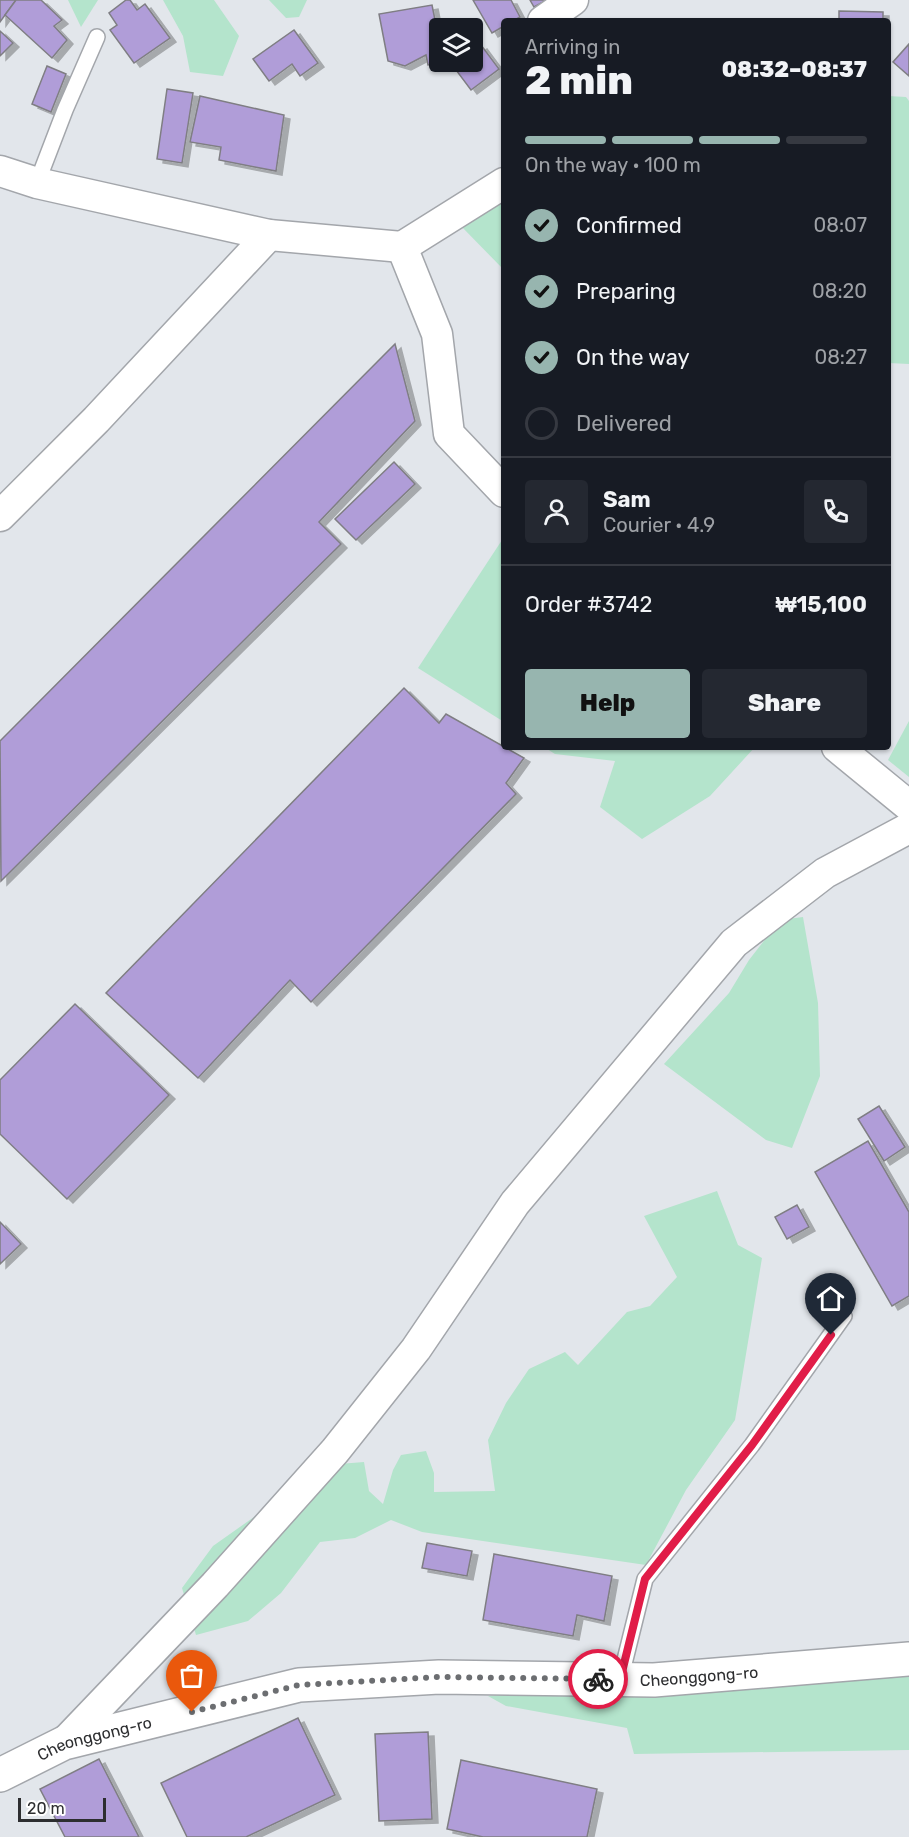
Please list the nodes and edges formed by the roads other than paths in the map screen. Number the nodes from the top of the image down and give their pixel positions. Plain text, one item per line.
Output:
1 (573, 0) edge
2 (547, 18) edge
3 (97, 37) dead end
4 (0, 171) edge
5 (37, 183) junction
6 (501, 185) edge
7 (269, 235) junction
8 (402, 247) junction
9 (501, 489) edge
10 (0, 516) edge
11 (841, 750) edge
12 (909, 806) edge
13 (909, 828) edge
14 (844, 1316) dead end
15 (909, 1659) edge
16 (620, 1680) junction
17 (64, 1743) junction
18 (0, 1775) edge

1 - 2 street
3 - 5 lane
4 - 5 street
5 - 7 street
6 - 8 street
7 - 8 street
7 - 10 street
8 - 9 street
11 - 12 street
13 - 17 street
14 - 16 lane
15 - 16 street, Cheonggong-ro
16 - 17 street, Cheonggong-ro
17 - 18 street, Cheonggong-ro

